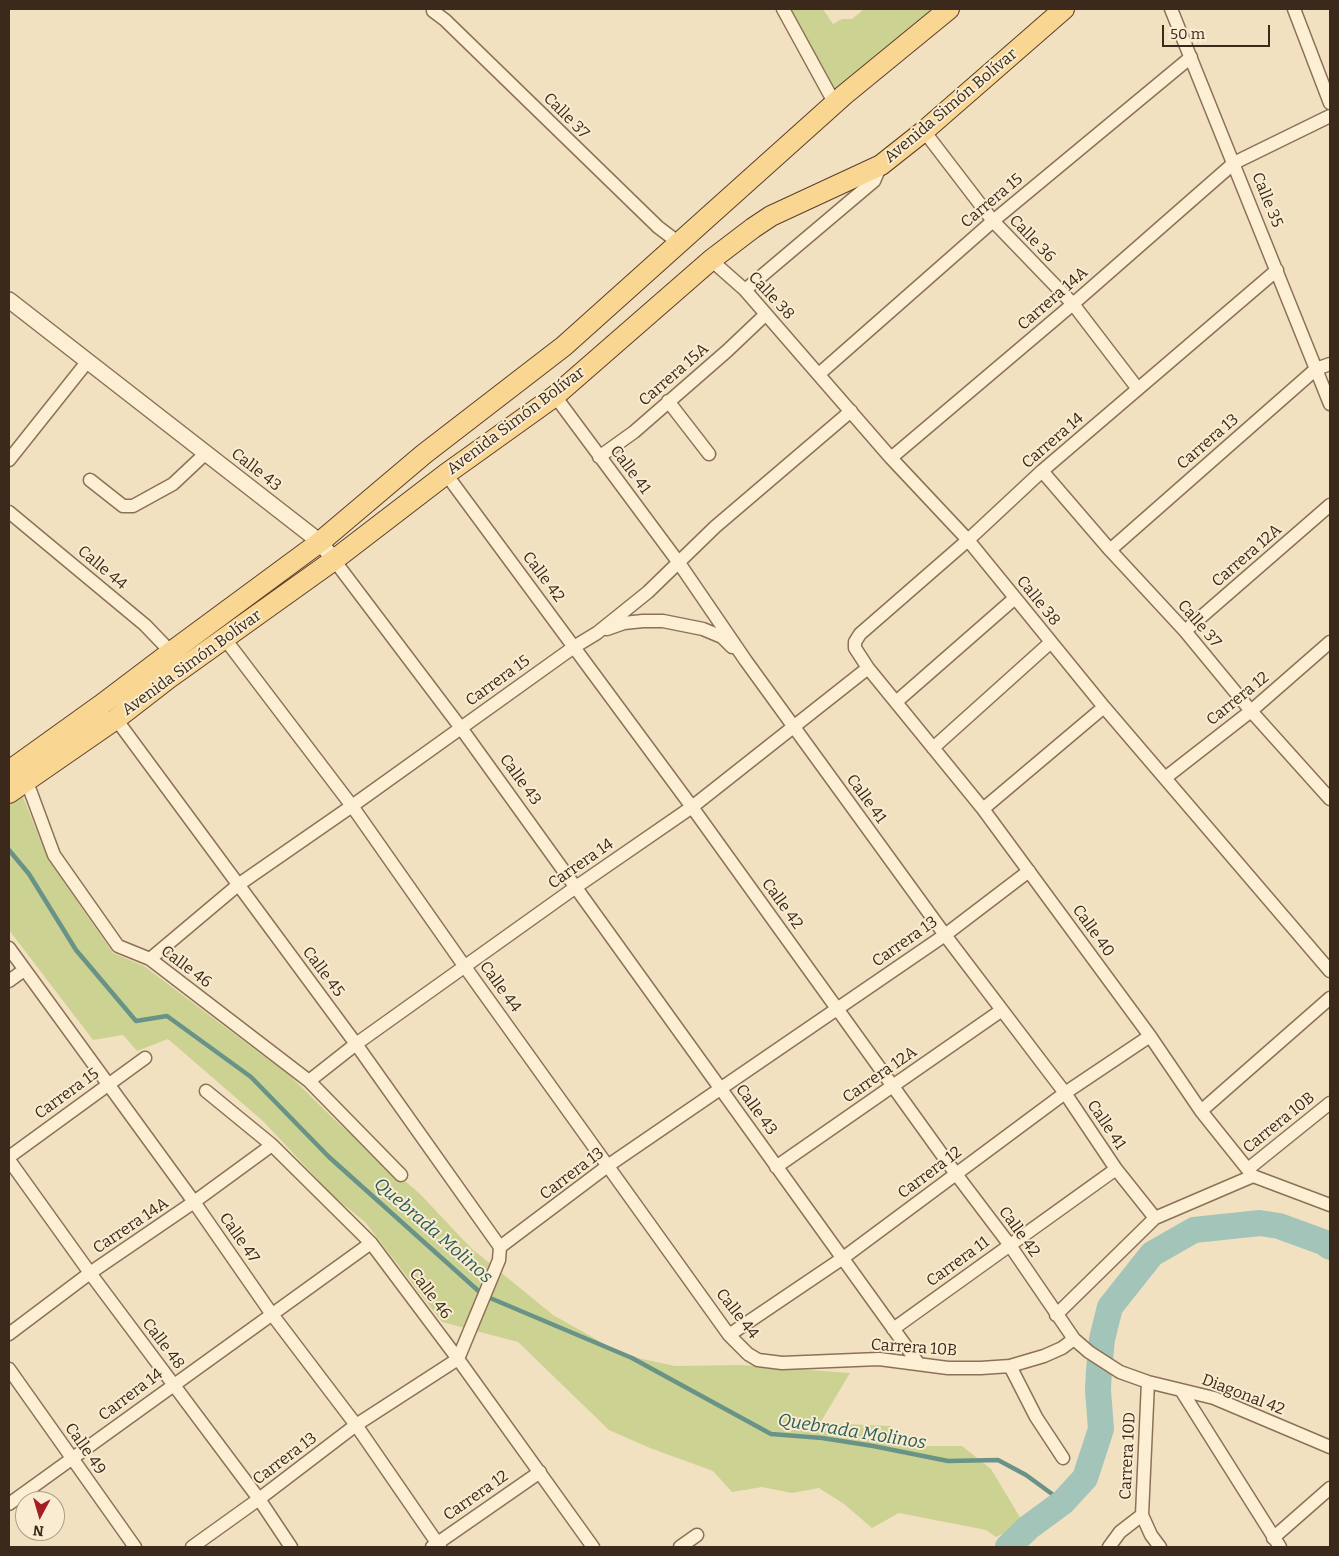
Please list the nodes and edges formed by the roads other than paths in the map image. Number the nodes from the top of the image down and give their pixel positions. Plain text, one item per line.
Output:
1 (783, 9) edge
2 (949, 9) edge
3 (1064, 9) edge
4 (1172, 9) edge
5 (1294, 9) edge
6 (433, 11) dead end
7 (1191, 57) junction
8 (1330, 103) edge
9 (835, 104) junction
10 (1330, 116) edge
11 (924, 132) junction
12 (1234, 163) junction
13 (880, 165) junction
14 (993, 221) junction
15 (679, 243) junction
16 (712, 260) junction
17 (1278, 270) junction
18 (745, 290) junction
19 (9, 300) edge
20 (1072, 304) junction
21 (766, 314) junction
22 (87, 362) junction
23 (1330, 364) edge
24 (1316, 369) junction
25 (819, 374) junction
26 (1138, 389) junction
27 (556, 396) junction
28 (668, 401) junction
29 (1330, 404) edge
30 (851, 412) junction
31 (206, 453) junction
32 (709, 454) dead end
33 (600, 457) junction
34 (891, 458) junction
35 (9, 460) edge
36 (1042, 471) junction
37 (446, 474) junction
38 (90, 480) dead end
39 (1330, 505) edge
40 (9, 512) edge
41 (968, 540) junction
42 (320, 542) junction
43 (1110, 550) junction
44 (334, 560) junction
45 (679, 564) junction
46 (1015, 598) junction
47 (1185, 631) junction
48 (597, 633) junction
49 (225, 639) junction
50 (855, 642) joint
51 (1051, 642) junction
52 (1330, 642) edge
53 (574, 647) junction
54 (171, 652) junction
55 (746, 661) junction
56 (868, 668) junction
57 (896, 702) junction
58 (1104, 707) junction
59 (1251, 711) junction
60 (116, 719) junction
61 (794, 726) junction
62 (461, 728) junction
63 (933, 748) junction
64 (14, 772) edge
65 (1165, 778) junction
66 (1326, 786) edge
67 (9, 793) edge
68 (1330, 799) edge
69 (352, 806) junction
70 (692, 807) junction
71 (983, 809) junction
72 (1030, 872) junction
73 (238, 885) junction
74 (576, 887) junction
75 (945, 935) junction
76 (9, 948) edge
77 (150, 959) junction
78 (465, 967) junction
79 (1329, 968) edge
80 (24, 970) junction
81 (9, 981) edge
82 (1330, 998) edge
83 (838, 1008) junction
84 (1002, 1010) junction
85 (1150, 1036) junction
86 (356, 1044) junction
87 (145, 1058) dead end
88 (309, 1081) junction
89 (108, 1084) junction
90 (894, 1086) junction
91 (719, 1089) junction
92 (206, 1091) dead end
93 (1065, 1093) junction
94 (1330, 1102) edge
95 (1201, 1111) junction
96 (272, 1145) junction
97 (9, 1158) edge
98 (609, 1165) junction
99 (776, 1167) junction
100 (1116, 1168) junction
101 (1250, 1172) junction
102 (956, 1174) junction
103 (402, 1175) dead end
104 (194, 1202) junction
105 (1330, 1205) edge
106 (1154, 1218) junction
107 (370, 1243) junction
108 (1009, 1244) junction
109 (500, 1246) junction
110 (843, 1258) junction
111 (90, 1273) junction
112 (271, 1313) junction
113 (1056, 1314) junction
114 (893, 1330) junction
115 (9, 1334) edge
116 (730, 1335) junction
117 (1074, 1339) junction
118 (1089, 1352) joint
119 (748, 1354) joint
120 (458, 1359) junction
121 (918, 1363) junction
122 (1010, 1366) junction
123 (9, 1369) edge
124 (1148, 1382) junction
125 (173, 1384) junction
126 (1181, 1390) junction
127 (356, 1425) junction
128 (1330, 1447) edge
129 (1063, 1458) dead end
130 (72, 1459) junction
131 (540, 1472) junction
132 (1330, 1488) edge
133 (259, 1500) junction
134 (9, 1504) edge
135 (1142, 1515) junction
136 (697, 1534) dead end
137 (1276, 1543) edge
138 (436, 1546) edge
139 (135, 1547) edge
140 (192, 1547) edge
141 (291, 1547) edge
142 (594, 1547) edge
143 (680, 1547) edge
144 (1109, 1547) edge
145 (1160, 1547) edge

1 - 9 street
2 - 9 main road, Avenida Simón Bolívar
3 - 11 main road, Avenida Simón Bolívar
4 - 7 street, Calle 35
5 - 8 street
6 - 15 street, Calle 37
7 - 12 street, Calle 35
7 - 14 street, Carrera 15
9 - 15 main road, Avenida Simón Bolívar
10 - 12 street
11 - 13 main road, Avenida Simón Bolívar
11 - 14 street, Calle 36
12 - 17 street, Calle 35
12 - 20 street, Carrera 14A
13 - 16 main road, Avenida Simón Bolívar
13 - 18 street
14 - 20 street, Calle 36
14 - 25 street, Carrera 15
15 - 42 main road, Avenida Simón Bolívar
16 - 18 street, Calle 38
16 - 27 main road, Avenida Simón Bolívar
17 - 24 street, Calle 35
17 - 26 street, Carrera 14
18 - 21 street, Calle 38
19 - 22 street, Calle 43
20 - 26 street, Calle 36
20 - 34 street, Carrera 14A
21 - 25 street, Calle 38
21 - 28 street, Carrera 15A
22 - 31 street, Calle 43
22 - 35 street
23 - 24 street, Carrera 13
24 - 29 street, Calle 35
24 - 43 street, Carrera 13
25 - 30 street, Calle 38
26 - 36 street, Carrera 14
27 - 33 street, Calle 41
27 - 37 main road, Avenida Simón Bolívar
28 - 32 street
28 - 33 street, Carrera 15A
30 - 34 street, Calle 38
30 - 45 street, Carrera 15
31 - 38 street
31 - 42 street, Calle 43
33 - 45 street, Calle 41
34 - 41 street, Calle 38
36 - 41 street, Carrera 14
36 - 43 street, Calle 37
37 - 44 main road, Avenida Simón Bolívar
37 - 53 street, Calle 42
39 - 47 street, Carrera 12A
40 - 54 street, Calle 44
41 - 46 street, Calle 38
41 - 50 street, Carrera 14
42 - 44 street, Calle 43
42 - 49 main road
42 - 54 main road, Avenida Simón Bolívar
43 - 47 street, Calle 37
44 - 49 main road, Avenida Simón Bolívar
44 - 62 street, Calle 43
45 - 48 street, Carrera 15
45 - 55 street, Calle 41
46 - 51 street, Calle 38
46 - 57 street
47 - 59 street, Calle 37
48 - 53 street, Carrera 15
48 - 55 street
49 - 60 main road, Avenida Simón Bolívar
49 - 69 street, Calle 44
50 - 56 street, Calle 40
51 - 58 street, Calle 38
51 - 63 street
52 - 59 street, Carrera 12
53 - 62 street, Carrera 15
53 - 70 street, Calle 42
54 - 64 main road, Avenida Simón Bolívar
55 - 61 street, Calle 41
56 - 57 street, Calle 40
56 - 61 street, Carrera 14
57 - 63 street, Calle 40
58 - 65 street, Calle 38
58 - 71 street
59 - 65 street, Carrera 12
59 - 66 street, Calle 37
60 - 64 main road, Avenida Simón Bolívar
60 - 73 street, Calle 45
61 - 70 street, Carrera 14
61 - 75 street, Calle 41
62 - 69 street, Carrera 15
62 - 74 street, Calle 43
63 - 71 street, Calle 40
64 - 67 main road, Avenida Simón Bolívar
64 - 77 street, Calle 46
65 - 79 street, Calle 38
66 - 68 street, Calle 37
69 - 73 street, Carrera 15
69 - 78 street, Calle 44
70 - 74 street, Carrera 14
70 - 83 street, Calle 42
71 - 72 street, Calle 40
72 - 75 street, Carrera 13
72 - 85 street, Calle 40
73 - 77 street, Carrera 15
73 - 86 street, Calle 45
74 - 78 street, Carrera 14
74 - 91 street, Calle 43
75 - 83 street, Carrera 13
75 - 84 street, Calle 41
76 - 80 street, Calle 47
77 - 88 street, Calle 46
78 - 86 street, Carrera 14
78 - 98 street, Calle 44
80 - 81 street
80 - 89 street, Calle 47
82 - 95 street
83 - 90 street, Calle 42
83 - 91 street, Carrera 13
84 - 90 street, Carrera 12A
84 - 93 street, Calle 41
85 - 93 street, Carrera 12
85 - 95 street, Calle 40
86 - 88 street, Carrera 14
86 - 109 street, Calle 45
87 - 89 street, Carrera 15
88 - 103 street, Calle 46
89 - 97 street, Carrera 15
89 - 104 street, Calle 47
90 - 99 street, Carrera 12A
90 - 102 street, Calle 42
91 - 98 street, Carrera 13
91 - 99 street, Calle 43
92 - 96 street, Calle 46
93 - 100 street, Calle 41
93 - 102 street, Carrera 12
94 - 101 street, Carrera 10B
95 - 101 street, Calle 40
96 - 104 street, Carrera 14A
96 - 107 street, Calle 46
97 - 111 street, Calle 48
98 - 109 street, Carrera 13
98 - 116 street, Calle 44
99 - 110 street, Calle 43
100 - 106 street, Calle 41
100 - 108 street, Carrera 11
101 - 105 street
101 - 106 street, Carrera 10B
102 - 108 street, Calle 42
102 - 110 street, Carrera 12
104 - 111 street, Carrera 14A
104 - 112 street, Calle 47
106 - 113 street, Carrera 10B
107 - 112 street, Carrera 14
107 - 120 street, Calle 46
108 - 113 street, Calle 42
108 - 114 street, Carrera 11
109 - 120 street
110 - 114 street, Calle 43
110 - 116 street, Carrera 12
111 - 115 street, Carrera 14A
111 - 125 street, Calle 48
112 - 125 street, Carrera 14
112 - 127 street, Calle 47
113 - 117 street, Calle 42
114 - 121 street, Calle 43
116 - 119 street, Calle 44
117 - 118 street, Calle 42
117 - 122 street, Carrera 10B
118 - 124 street, Diagonal 42
119 - 121 street, Carrera 10B
120 - 127 street, Carrera 13
120 - 131 street, Calle 46
121 - 122 street, Carrera 10B
122 - 129 street
123 - 130 street, Calle 49
124 - 126 street, Diagonal 42
124 - 135 street, Carrera 10D
125 - 130 street, Carrera 14
125 - 133 street, Calle 48
126 - 128 street, Diagonal 42
126 - 137 street
127 - 133 street, Carrera 13
127 - 138 street, Calle 47
130 - 134 street, Carrera 14
130 - 139 street, Calle 49
131 - 138 street, Carrera 12
131 - 142 street, Calle 46
132 - 137 street
133 - 140 street, Carrera 13
133 - 141 street, Calle 48
135 - 144 street, Carrera 10D
135 - 145 street
136 - 143 street

